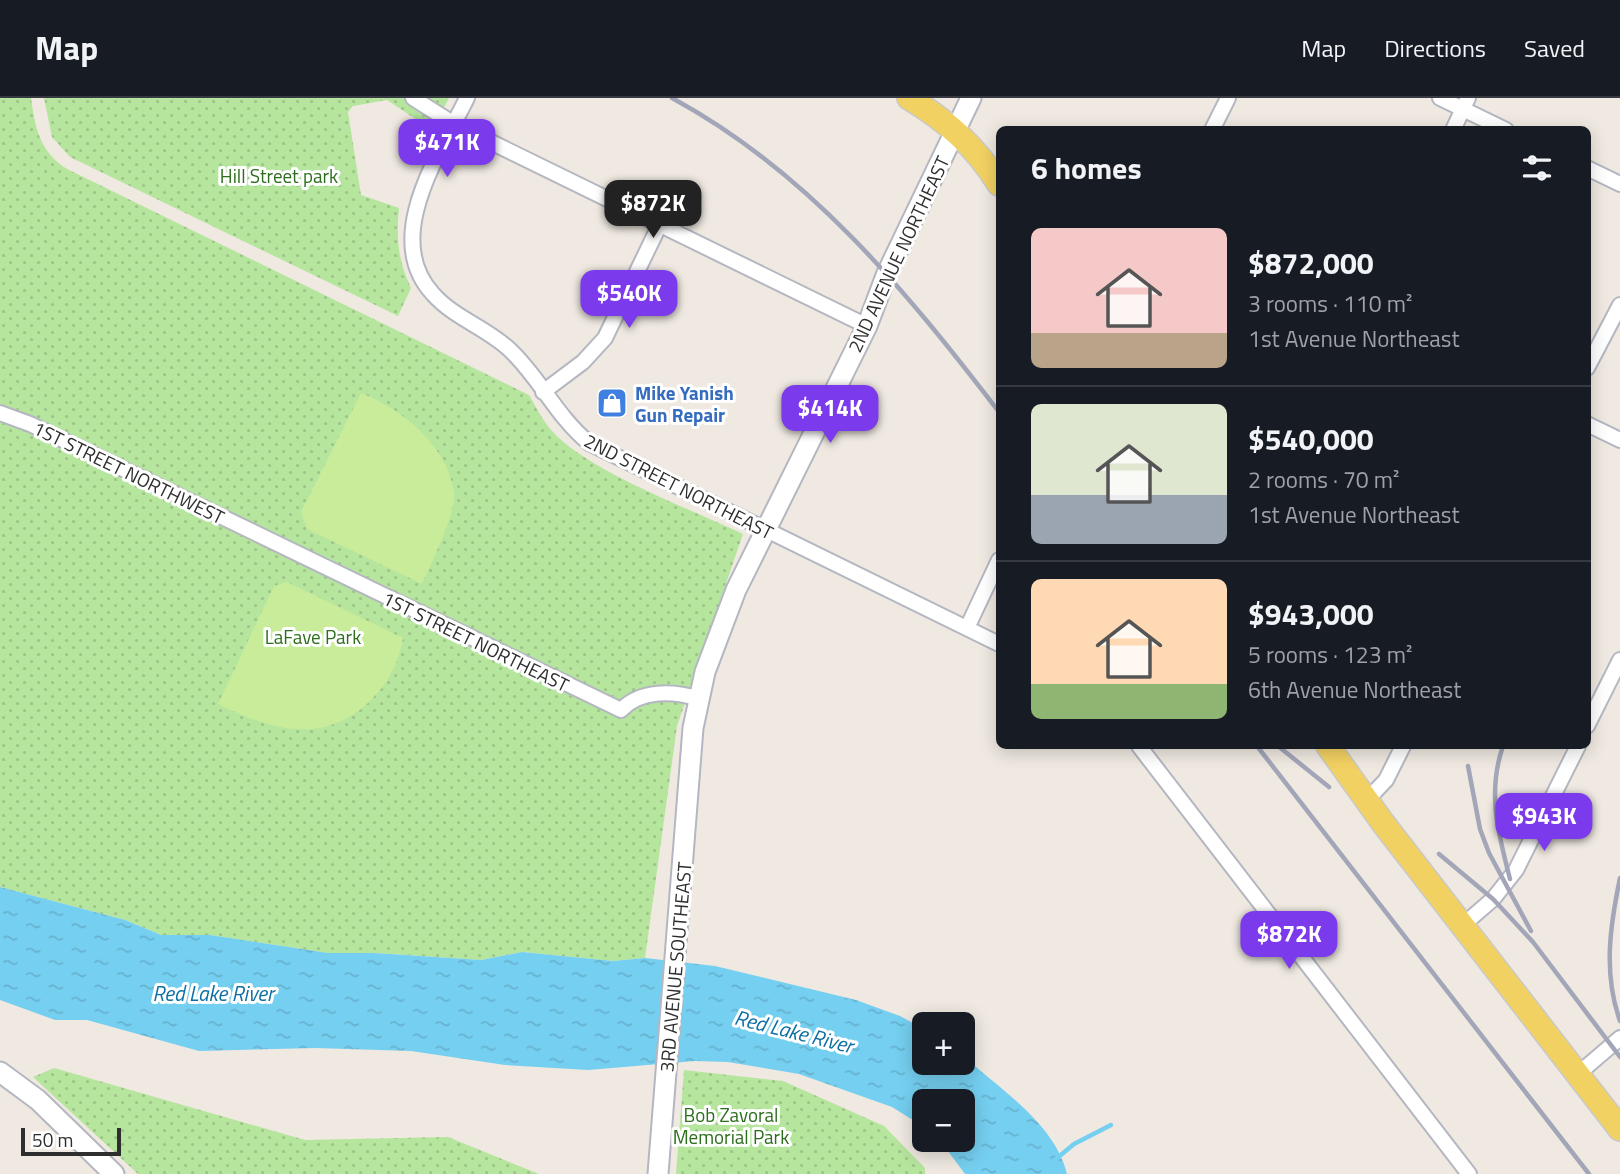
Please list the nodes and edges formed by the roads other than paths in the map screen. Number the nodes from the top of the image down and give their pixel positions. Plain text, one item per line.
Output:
1 (413, 98) edge
2 (467, 98) edge
3 (909, 98) edge
4 (971, 98) edge
5 (1228, 98) edge
6 (1440, 98) edge
7 (1466, 103) edge
8 (454, 124) junction
9 (1214, 126) edge
10 (1455, 126) edge
11 (1500, 126) edge
12 (956, 130) junction
13 (1591, 170) edge
14 (996, 180) edge
15 (1620, 184) edge
16 (660, 224) junction
17 (1620, 305) edge
18 (867, 326) junction
19 (1591, 360) edge
20 (543, 392) junction
21 (0, 412) edge
22 (1591, 426) edge
23 (1620, 440) edge
24 (765, 531) junction
25 (256, 535) joint
26 (996, 566) edge
27 (967, 628) junction
28 (996, 642) edge
29 (1620, 660) edge
30 (699, 699) junction
31 (1591, 718) edge
32 (1141, 749) edge
33 (1330, 749) edge
34 (1402, 749) edge
35 (1576, 749) edge
36 (692, 759) joint
37 (1366, 801) junction
38 (1463, 925) junction
39 (1620, 1038) edge
40 (0, 1072) edge
41 (1578, 1074) junction
42 (1620, 1129) edge
43 (114, 1174) edge
44 (658, 1174) edge
45 (1469, 1174) edge

1 - 8 street
2 - 8 street
3 - 12 main road
4 - 12 street, 2ND AVENUE NORTHEAST
5 - 9 street
6 - 7 street
7 - 10 street
7 - 11 street
8 - 16 street
8 - 20 street, 2ND STREET NORTHEAST
12 - 14 main road
12 - 18 street, 2ND AVENUE NORTHEAST
13 - 15 street
16 - 18 street
16 - 20 street
17 - 19 street
18 - 24 street, 2ND AVENUE NORTHEAST
20 - 24 street, 2ND STREET NORTHEAST
21 - 25 street, 1ST STREET NORTHWEST
22 - 23 street
24 - 27 street, 2ND STREET NORTHEAST
24 - 30 street, 2ND AVENUE NORTHEAST
25 - 30 street, 1ST STREET NORTHEAST
26 - 27 street
27 - 28 street, 2ND STREET NORTHEAST
29 - 31 street
30 - 36 street, 2ND AVENUE NORTHEAST
32 - 45 street
33 - 37 main road
34 - 37 street
35 - 38 street
36 - 44 street, 3RD AVENUE SOUTHEAST
37 - 38 main road
38 - 41 main road
39 - 41 street
40 - 43 street
41 - 42 main road

